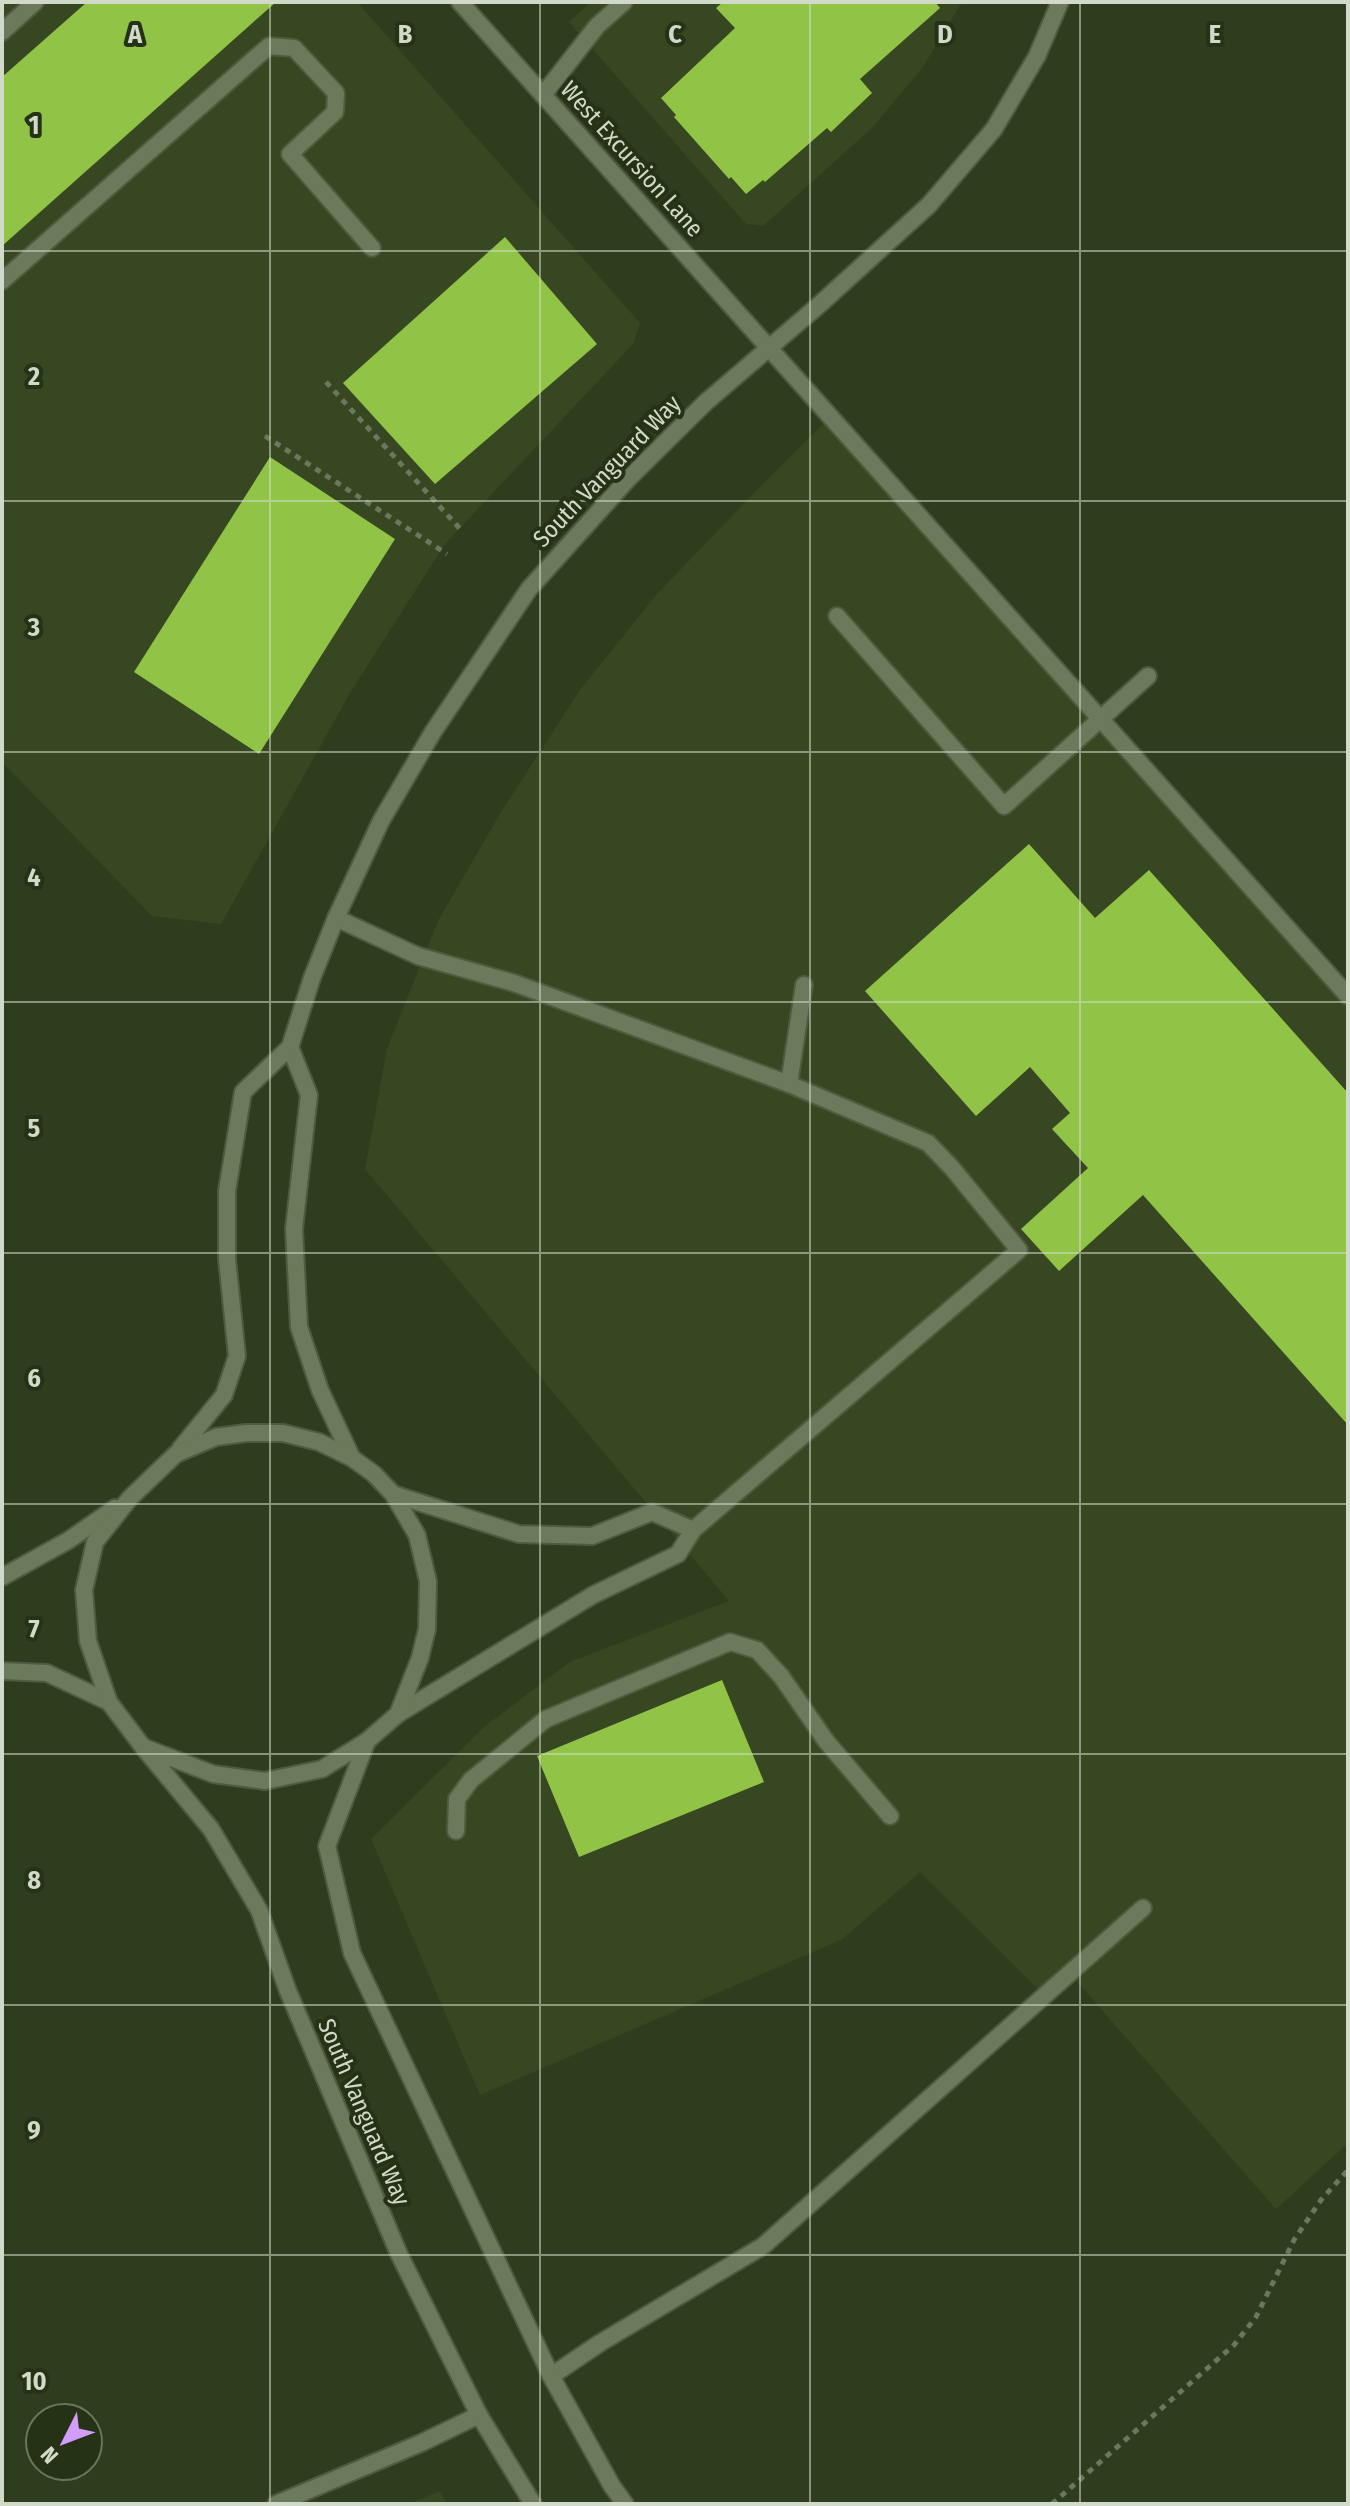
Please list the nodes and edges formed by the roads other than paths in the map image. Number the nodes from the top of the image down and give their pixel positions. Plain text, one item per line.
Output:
1 (35, 2) edge
2 (460, 2) edge
3 (624, 2) edge
4 (1060, 2) edge
5 (2, 32) edge
6 (543, 95) junction
7 (372, 248) dead end
8 (2, 281) edge
9 (769, 348) junction
10 (837, 616) dead end
11 (1148, 676) dead end
12 (1100, 719) junction
13 (336, 918) junction
14 (804, 985) dead end
15 (1348, 996) edge
16 (290, 1047) junction
17 (789, 1084) junction
18 (176, 1454) junction
19 (352, 1458) junction
20 (393, 1494) junction
21 (130, 1498) junction
22 (693, 1530) junction
23 (2, 1577) edge
24 (2, 1671) edge
25 (109, 1702) junction
26 (398, 1714) junction
27 (367, 1741) junction
28 (143, 1747) junction
29 (890, 1816) dead end
30 (456, 1831) dead end
31 (1143, 1908) dead end
32 (551, 2376) junction
33 (479, 2415) junction
34 (276, 2504) edge
35 (533, 2504) edge
36 (625, 2504) edge

1 - 5 street
2 - 6 street, West Excursion Lane
3 - 6 street
4 - 9 street, South Vanguard Way
6 - 9 street, West Excursion Lane
7 - 8 street
9 - 12 street, West Excursion Lane
9 - 13 street, South Vanguard Way
10 - 12 street
11 - 12 street
12 - 15 street, West Excursion Lane
13 - 16 street, South Vanguard Way
13 - 17 street
14 - 17 street
16 - 18 street, South Vanguard Way
16 - 19 street
17 - 22 street
18 - 19 street
18 - 21 street
19 - 20 street
20 - 22 street
20 - 26 street
21 - 23 street
21 - 25 street
22 - 26 street
24 - 25 street
25 - 28 street, South Vanguard Way
26 - 27 street
27 - 28 street
27 - 32 street
28 - 33 street, South Vanguard Way
29 - 30 street
31 - 32 street
32 - 36 street
33 - 34 street
33 - 35 street, South Vanguard Way

